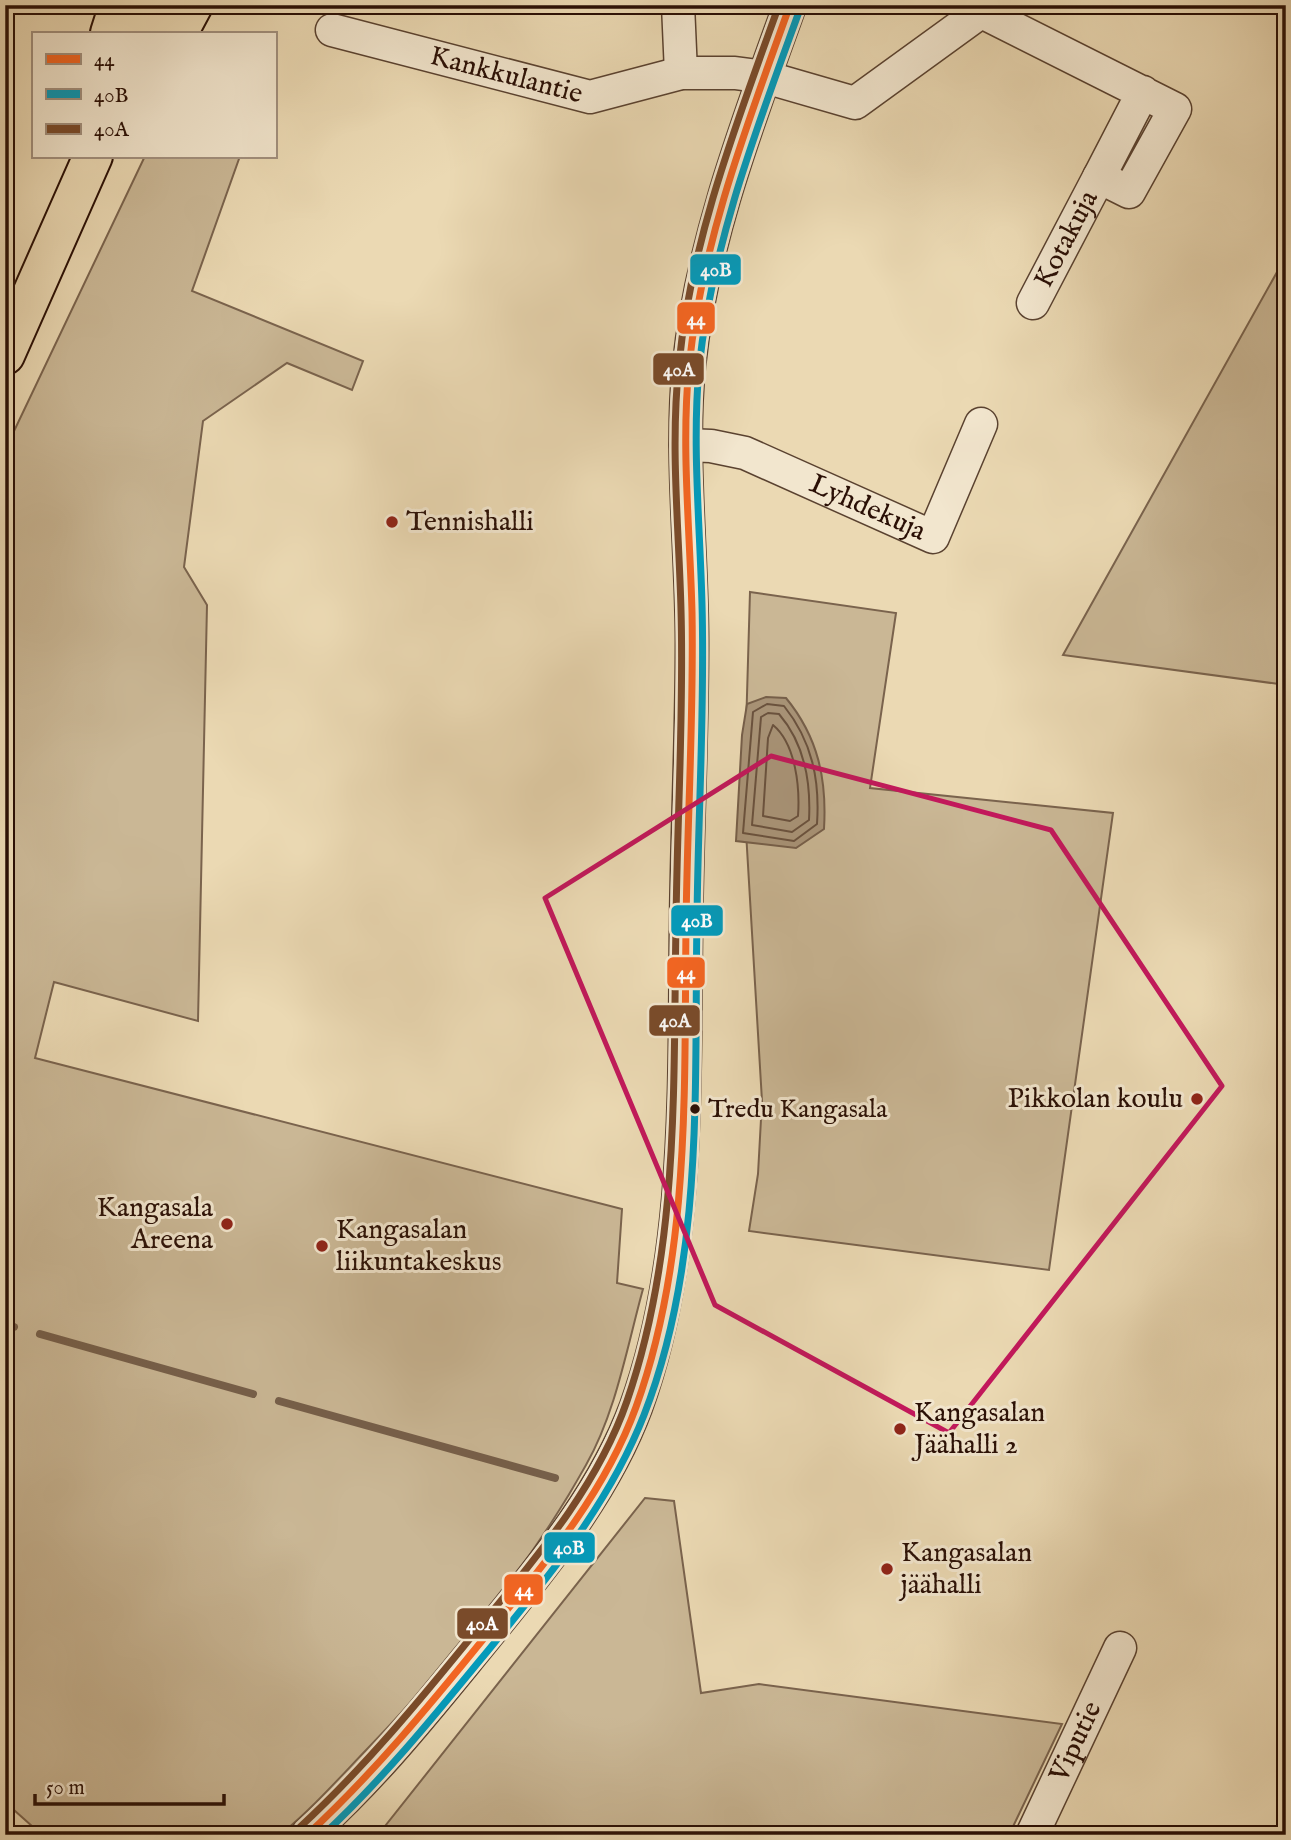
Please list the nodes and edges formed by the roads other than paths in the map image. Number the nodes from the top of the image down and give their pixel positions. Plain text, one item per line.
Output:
1 (119, 5) edge
2 (160, 5) edge
3 (193, 5) edge
4 (678, 5) edge
5 (790, 5) edge
6 (986, 8) edge
7 (332, 30) dead end
8 (110, 32) edge
9 (147, 32) edge
10 (179, 32) edge
11 (681, 73) junction
12 (765, 77) junction
13 (70, 158) edge
14 (92, 158) edge
15 (110, 158) edge
16 (1033, 303) dead end
17 (8, 348) edge
18 (981, 424) dead end
19 (686, 445) junction
20 (1120, 1648) dead end
21 (307, 1835) edge
22 (1032, 1835) edge

1 - 8 highway
2 - 9 highway
3 - 10 highway
4 - 11 street
5 - 12 street
6 - 12 street, Kankkulantie
6 - 16 street, Kotakuja
7 - 11 street, Kankkulantie
11 - 12 street, Kankkulantie
12 - 19 street
13 - 17 highway
14 - 17 highway
15 - 17 highway
18 - 19 street, Lyhdekuja
19 - 21 street
20 - 22 street, Viputie

